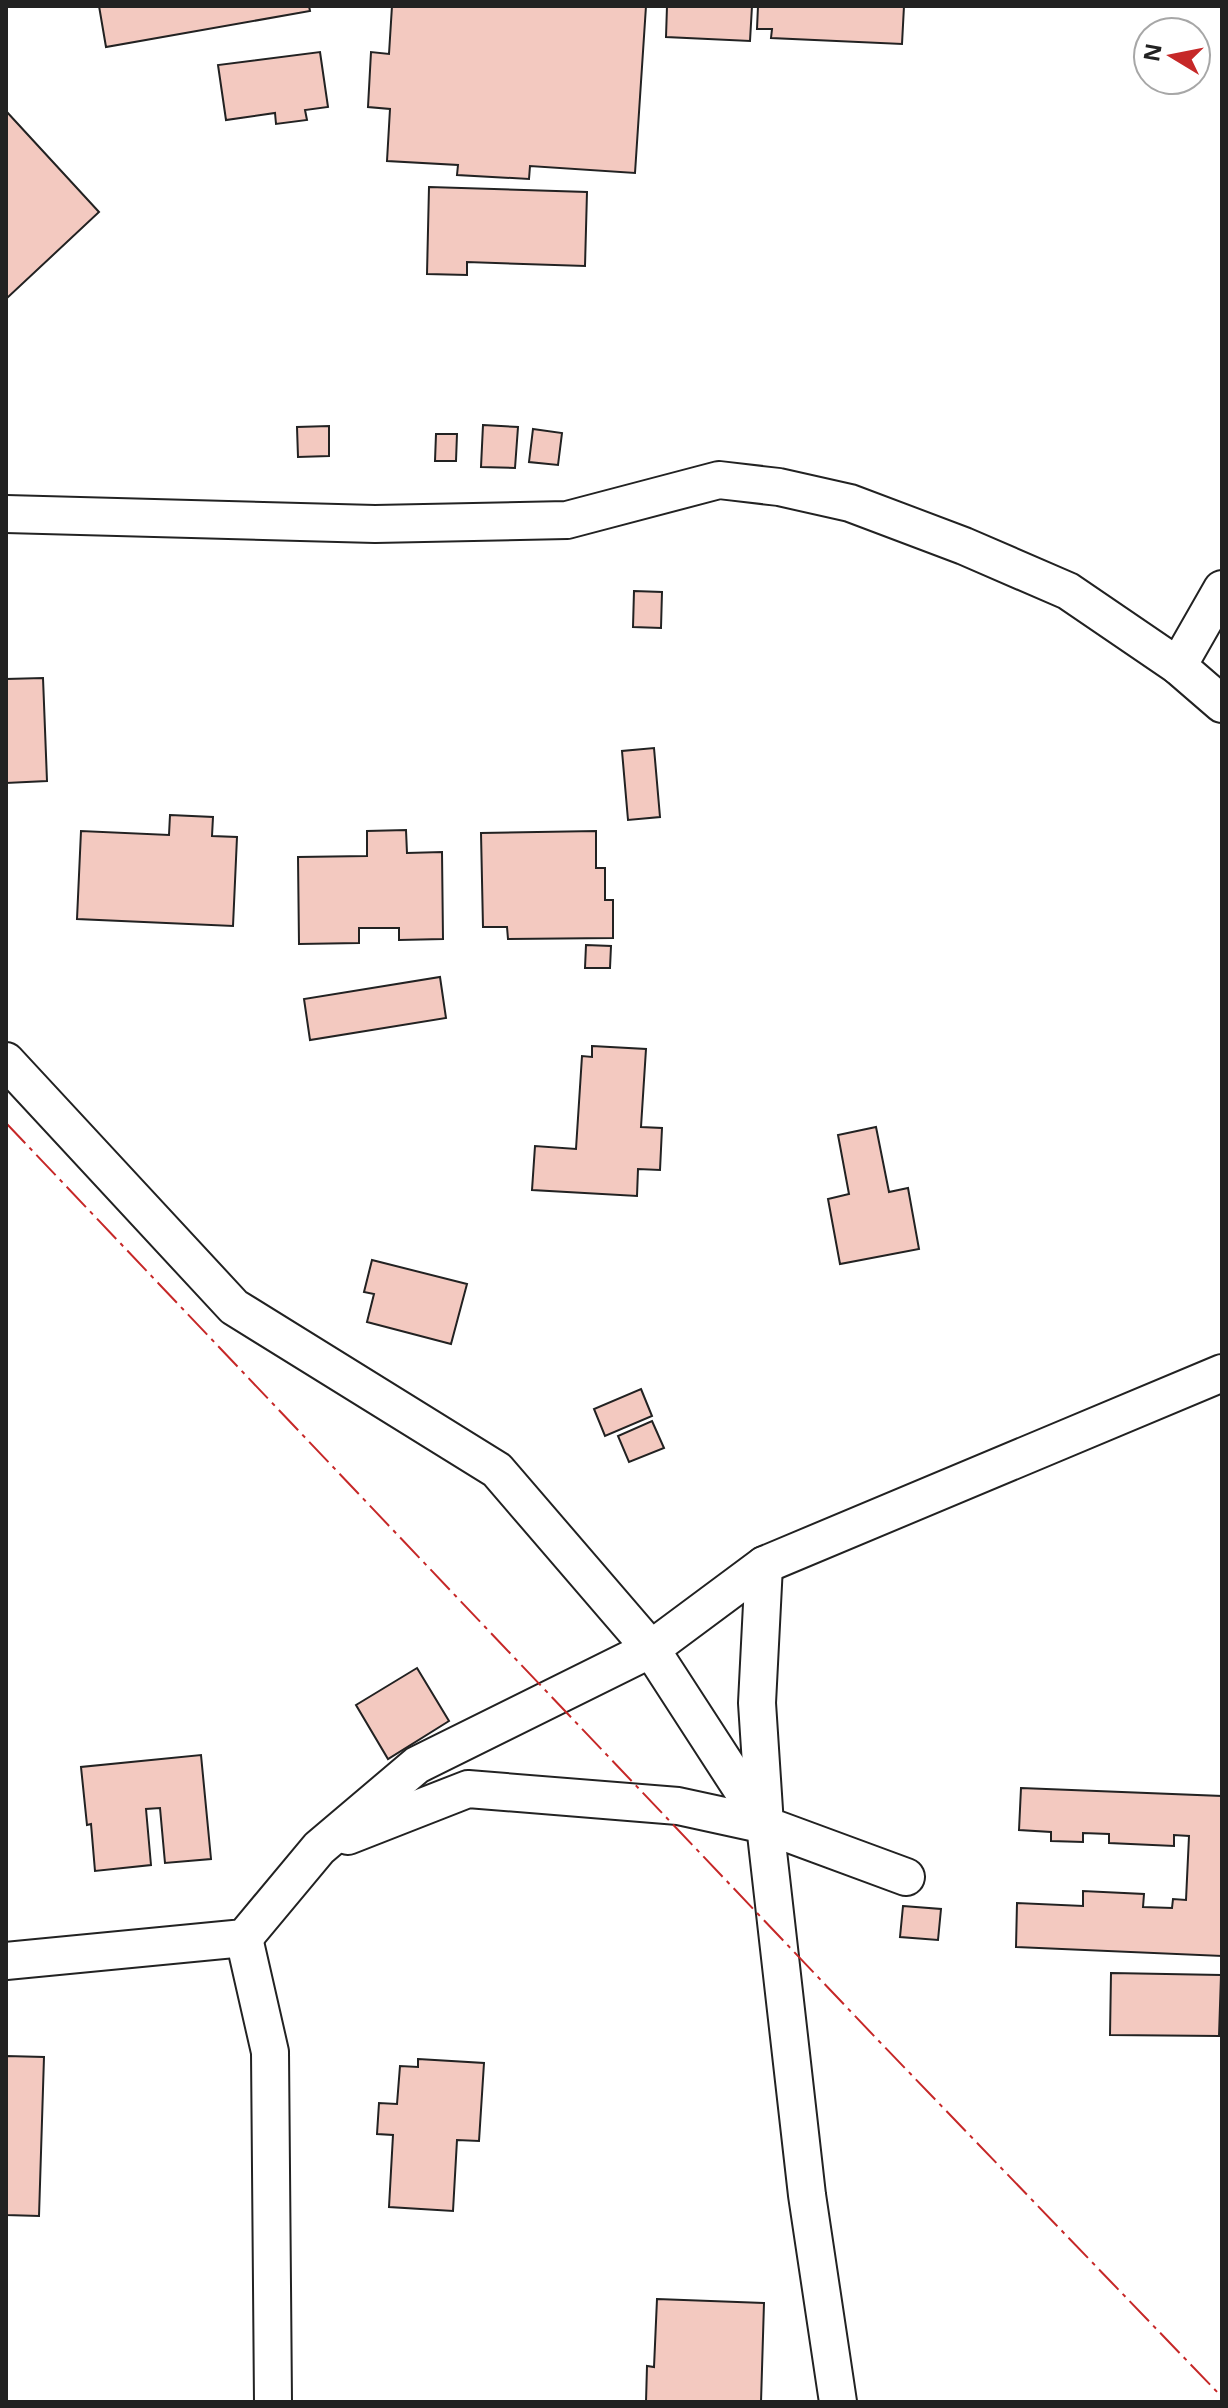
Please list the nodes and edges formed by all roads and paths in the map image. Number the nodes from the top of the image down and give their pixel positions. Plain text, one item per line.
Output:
1 (6, 514) edge
2 (1222, 589) edge
3 (1178, 666) junction
4 (1222, 704) edge
5 (6, 1061) edge
6 (1222, 1373) edge
7 (764, 1565) junction
8 (651, 1649) junction
9 (765, 1825) junction
10 (319, 1848) junction
11 (906, 1877) dead end
12 (244, 1938) junction
13 (6, 1961) edge
14 (273, 2402) edge
15 (838, 2402) edge

1 - 3 street
2 - 3 street
3 - 4 street
5 - 8 street
6 - 7 street
7 - 8 street
7 - 9 street
8 - 9 street
8 - 10 street
9 - 10 street
9 - 11 street
9 - 15 street
10 - 12 street
12 - 13 street
12 - 14 street

